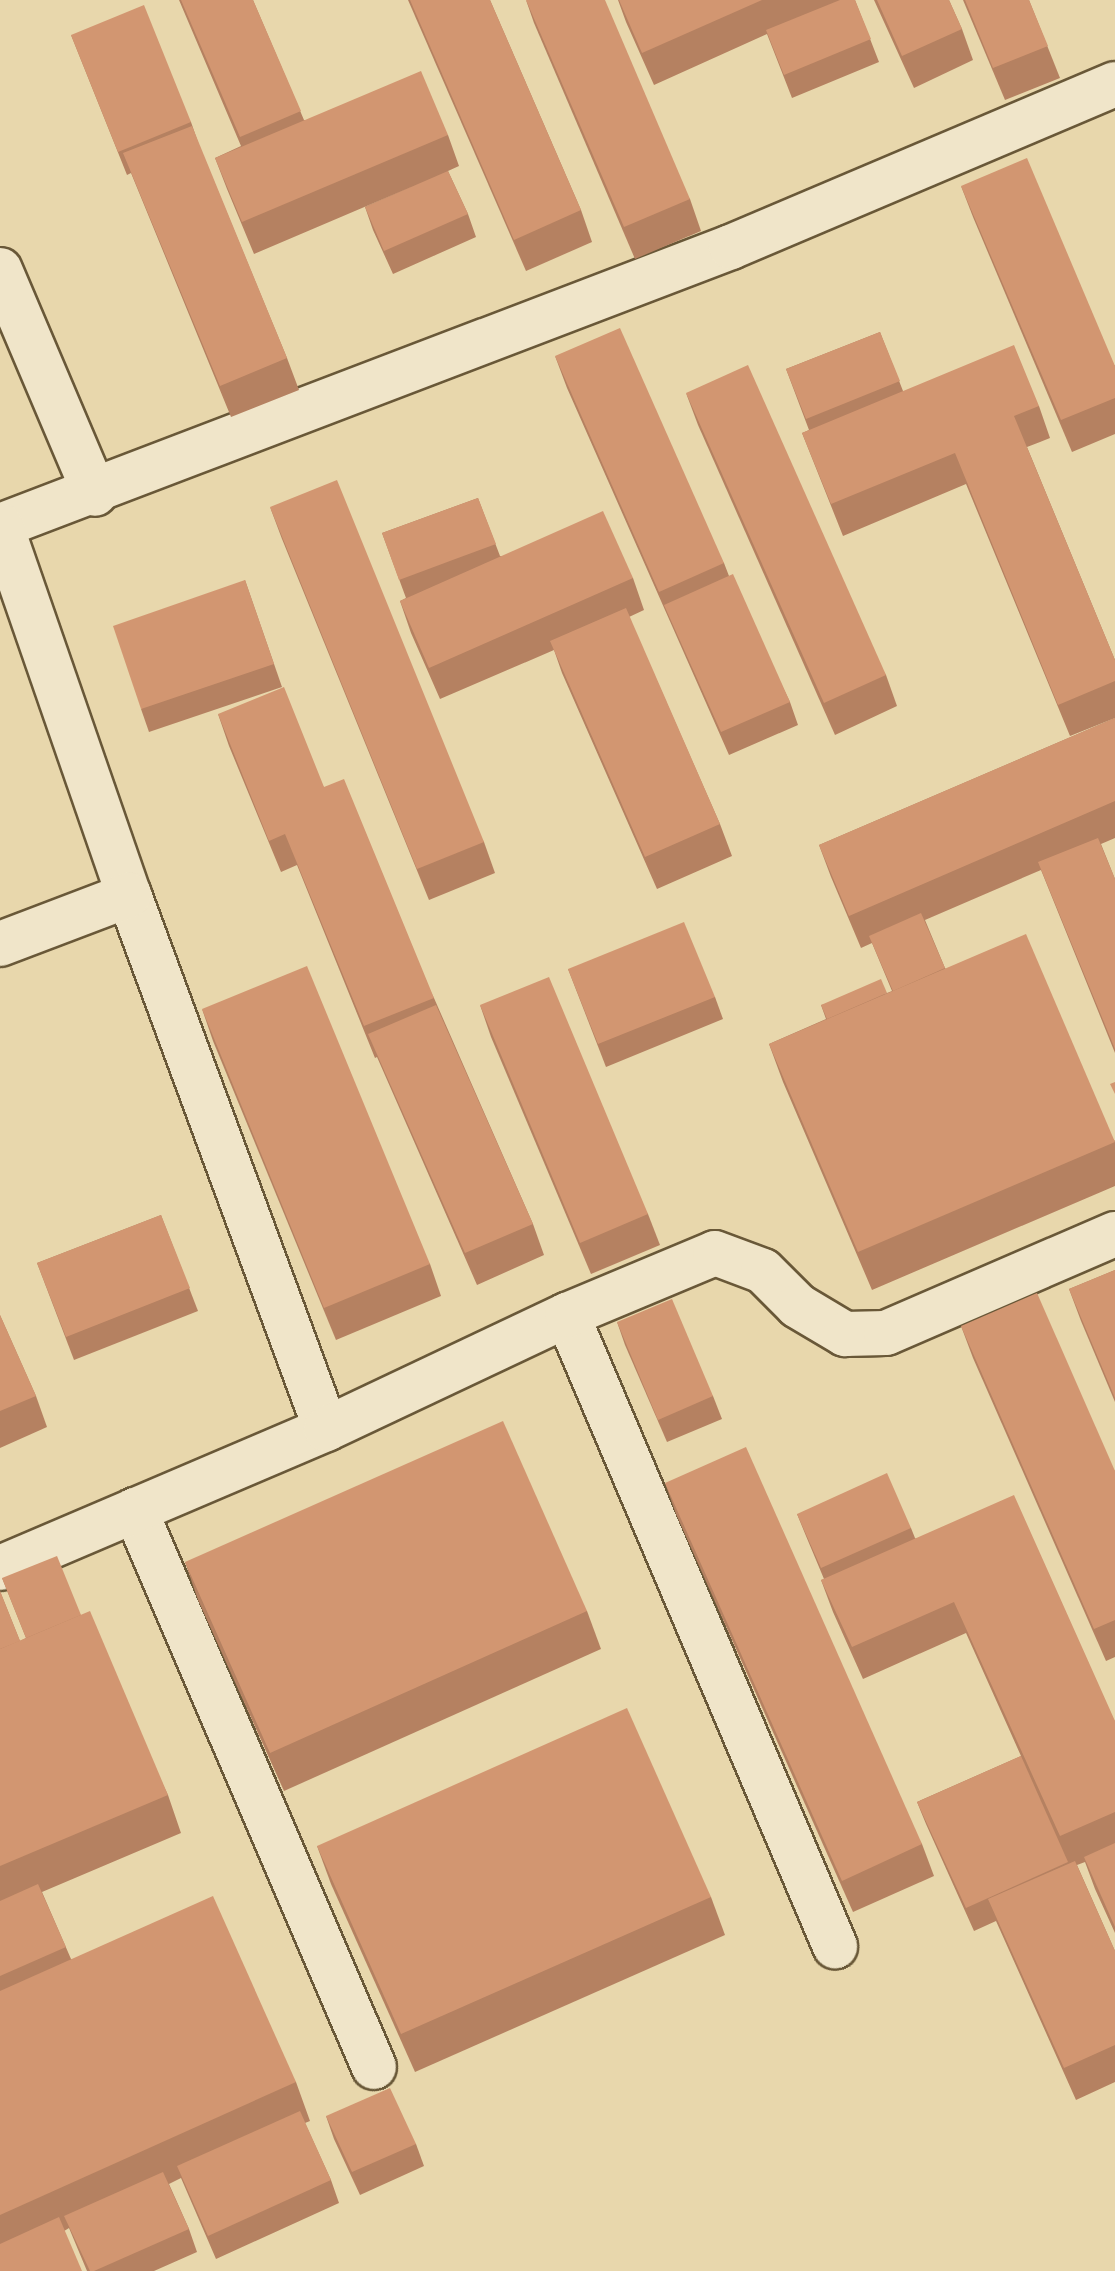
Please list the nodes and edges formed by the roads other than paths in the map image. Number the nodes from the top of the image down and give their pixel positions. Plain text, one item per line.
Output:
1 (1115, 84) edge
2 (0, 270) edge
3 (95, 494) junction
4 (0, 526) edge
5 (129, 895) junction
6 (0, 944) edge
7 (1115, 1234) edge
8 (567, 1315) junction
9 (326, 1429) junction
10 (135, 1510) junction
11 (0, 1568) edge
12 (835, 1946) dead end
13 (374, 2067) dead end

1 - 3 street
2 - 3 street
3 - 4 street
4 - 5 street
5 - 6 street
5 - 9 street
7 - 8 street
8 - 9 street
8 - 12 street
9 - 10 street
10 - 11 street
10 - 13 street

